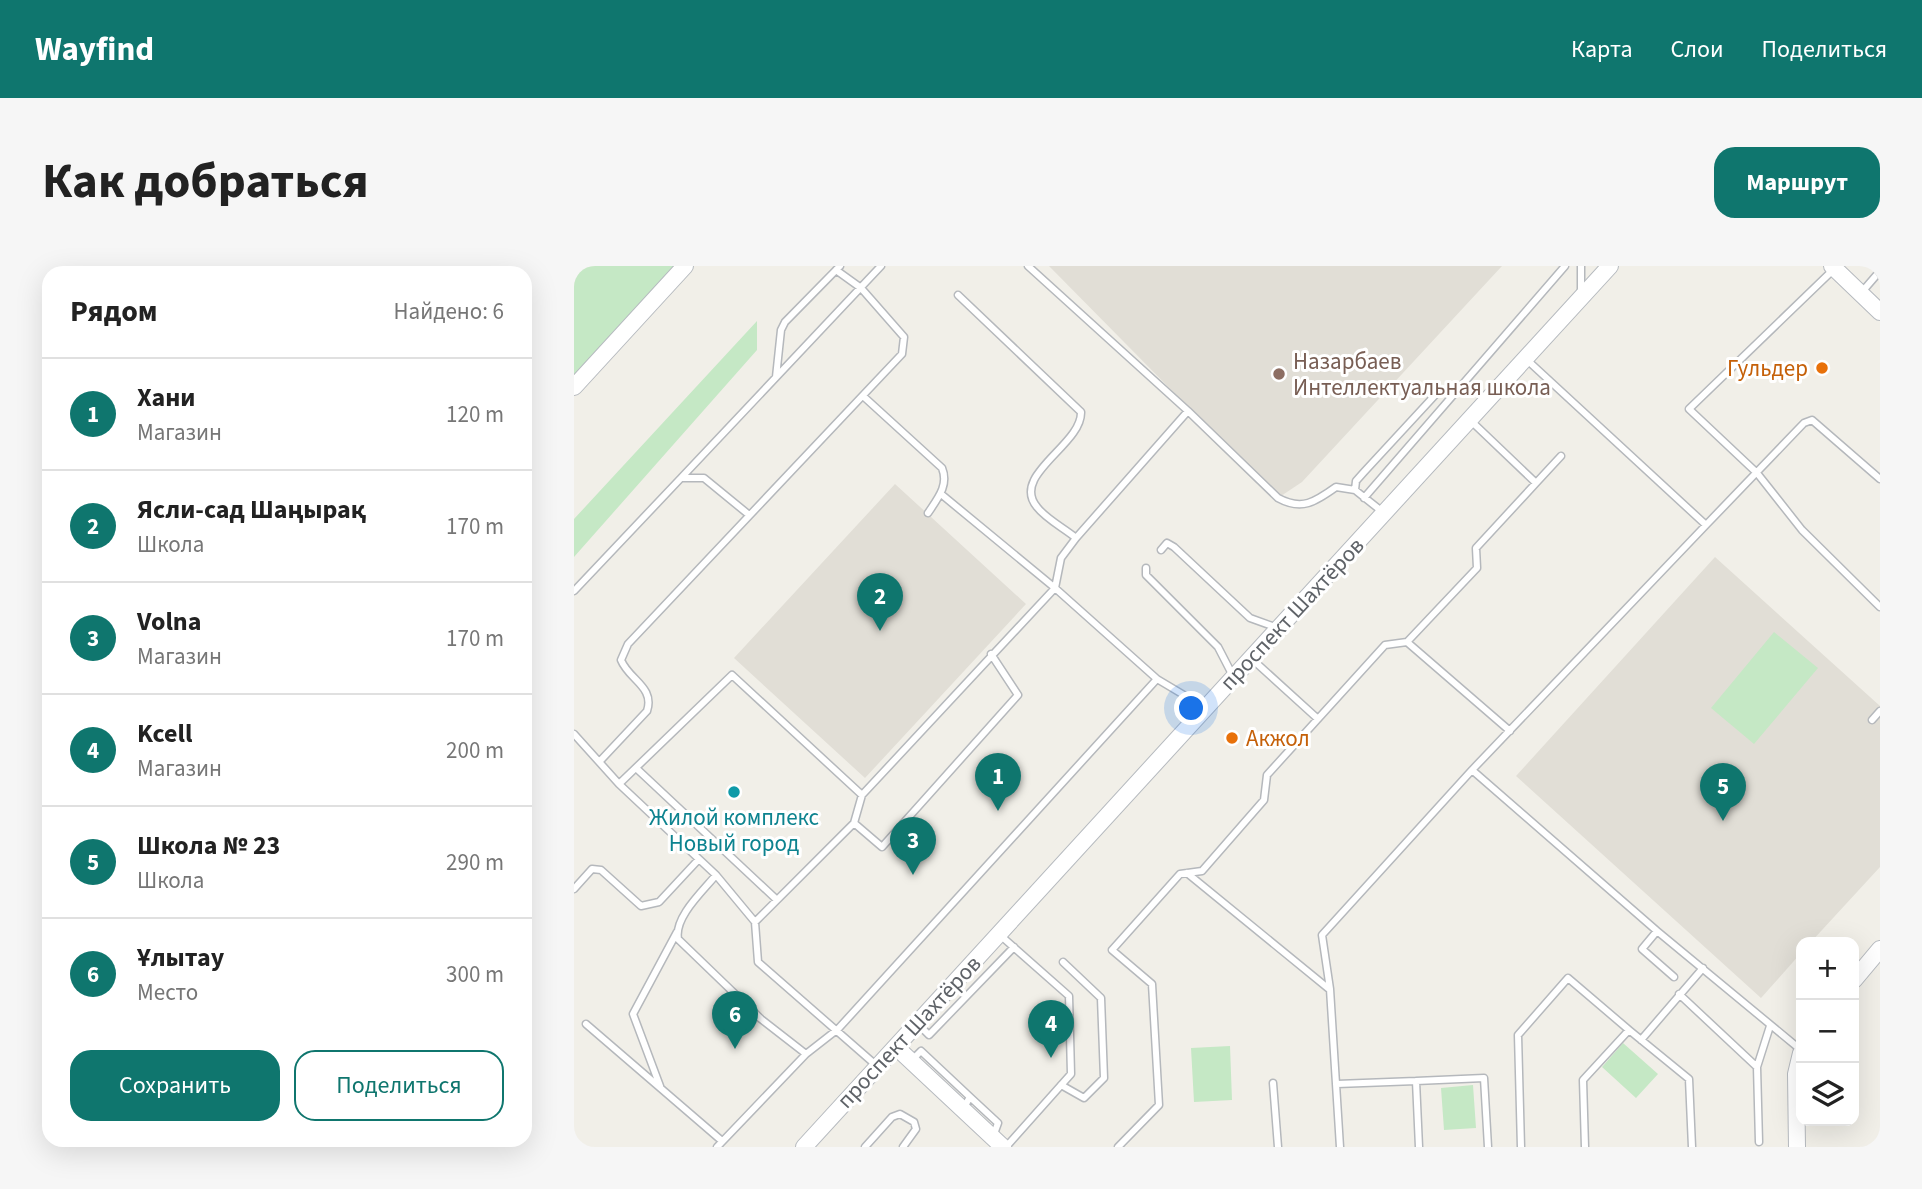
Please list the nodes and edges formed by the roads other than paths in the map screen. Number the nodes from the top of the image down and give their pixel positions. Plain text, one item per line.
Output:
1 (685, 266) edge
2 (881, 266) edge
3 (1028, 266) edge
4 (1565, 266) edge
5 (1581, 266) edge
6 (1610, 266) edge
7 (1833, 267) edge
8 (838, 268) edge
9 (1880, 271) edge
10 (861, 288) junction
11 (958, 295) dead end
12 (1873, 301) edge
13 (1576, 303) junction
14 (1524, 358) junction
15 (776, 378) junction
16 (574, 387) edge
17 (1437, 393) dead end
18 (863, 396) junction
19 (1188, 411) junction
20 (1468, 419) junction
21 (1561, 456) dead end
22 (1758, 473) junction
23 (681, 478) junction
24 (1880, 479) edge
25 (1536, 483) junction
26 (1354, 490) junction
27 (941, 494) junction
28 (1364, 498) junction
29 (928, 513) dead end
30 (748, 514) junction
31 (1385, 514) junction
32 (1706, 525) junction
33 (1076, 538) junction
34 (1161, 550) dead end
35 (1146, 568) dead end
36 (1055, 588) junction
37 (574, 591) edge
38 (1880, 607) edge
39 (1281, 628) junction
40 (1407, 642) junction
41 (991, 654) junction
42 (1252, 658) junction
43 (1233, 676) junction
44 (1157, 679) junction
45 (1205, 708) junction
46 (1880, 711) edge
47 (1318, 719) junction
48 (1872, 720) dead end
49 (1510, 731) junction
50 (574, 734) edge
51 (600, 761) junction
52 (636, 768) junction
53 (1472, 770) junction
54 (620, 783) junction
55 (862, 795) junction
56 (854, 823) junction
57 (699, 859) junction
58 (1186, 873) junction
59 (716, 875) junction
60 (574, 889) edge
61 (777, 900) junction
62 (755, 922) junction
63 (677, 932) junction
64 (1657, 932) junction
65 (999, 934) junction
66 (1014, 947) junction
67 (1880, 949) edge
68 (1063, 962) dead end
69 (1703, 968) junction
70 (1859, 974) edge
71 (1674, 977) dead end
72 (1330, 989) junction
73 (1679, 994) junction
74 (918, 1023) junction
75 (586, 1024) dead end
76 (1770, 1026) junction
77 (838, 1029) junction
78 (1629, 1030) junction
79 (1641, 1040) junction
80 (896, 1047) junction
81 (1796, 1047) edge
82 (806, 1054) junction
83 (1798, 1063) edge
84 (877, 1066) junction
85 (1757, 1067) junction
86 (1416, 1081) junction
87 (1273, 1083) dead end
88 (1337, 1084) junction
89 (1062, 1085) junction
90 (661, 1088) junction
91 (1759, 1142) dead end
92 (720, 1144) edge
93 (1001, 1144) edge
94 (804, 1147) edge
95 (865, 1147) edge
96 (903, 1147) edge
97 (1118, 1147) edge
98 (1278, 1147) edge
99 (1340, 1147) edge
100 (1419, 1147) edge
101 (1488, 1147) edge
102 (1521, 1147) edge
103 (1585, 1147) edge
104 (1692, 1147) edge
105 (1797, 1147) edge

1 - 16 street
2 - 10 lane
3 - 19 lane
4 - 28 lane
5 - 13 lane
6 - 13 street, проспект Шахтёров
7 - 12 street
7 - 22 lane
8 - 10 lane
8 - 15 lane
9 - 12 lane
10 - 15 lane
10 - 18 lane
11 - 33 lane
13 - 14 street, проспект Шахтёров
14 - 20 street, проспект Шахтёров
14 - 32 lane
15 - 23 lane
17 - 26 lane
18 - 27 lane
18 - 30 lane
19 - 26 lane
19 - 33 lane
20 - 25 lane
20 - 31 street, проспект Шахтёров
21 - 25 lane
22 - 24 lane
22 - 32 lane
22 - 38 lane
23 - 30 lane
23 - 37 lane
25 - 40 lane
26 - 28 lane
27 - 29 lane
27 - 36 lane
28 - 31 lane
30 - 51 lane
31 - 39 street, проспект Шахтёров
32 - 49 lane
33 - 36 lane
34 - 39 lane
35 - 43 lane
36 - 41 lane
36 - 44 lane
39 - 42 street, проспект Шахтёров
40 - 47 lane
40 - 49 lane
41 - 55 lane
41 - 56 lane
42 - 43 street, проспект Шахтёров
42 - 47 lane
43 - 45 street, проспект Шахтёров
44 - 45 lane
44 - 77 lane
45 - 65 street, проспект Шахтёров
46 - 48 lane
47 - 58 lane
49 - 53 lane
50 - 51 lane
51 - 54 lane
52 - 54 lane
52 - 55 lane
52 - 61 lane
53 - 64 lane
53 - 72 lane
54 - 57 lane
55 - 56 lane
56 - 61 lane
57 - 59 lane
57 - 60 lane
58 - 72 lane
58 - 97 lane
59 - 62 lane
59 - 63 lane
61 - 62 lane
62 - 77 lane
63 - 82 lane
63 - 90 lane
64 - 69 lane
64 - 71 lane
65 - 66 lane
65 - 74 street, проспект Шахтёров
66 - 74 lane
66 - 89 lane
67 - 70 street
68 - 89 lane
69 - 73 lane
69 - 76 lane
72 - 88 lane
73 - 79 lane
73 - 85 lane
74 - 80 street, проспект Шахтёров
75 - 90 lane
76 - 81 lane
76 - 85 lane
77 - 82 lane
77 - 84 lane
78 - 79 lane
78 - 102 lane
78 - 103 lane
79 - 104 lane
80 - 84 street, проспект Шахтёров
80 - 93 street
82 - 92 lane
83 - 105 street
84 - 94 street, проспект Шахтёров
85 - 91 lane
86 - 88 lane
86 - 100 lane
86 - 101 lane
87 - 98 lane
88 - 99 lane
89 - 93 lane
90 - 92 lane
95 - 96 lane

